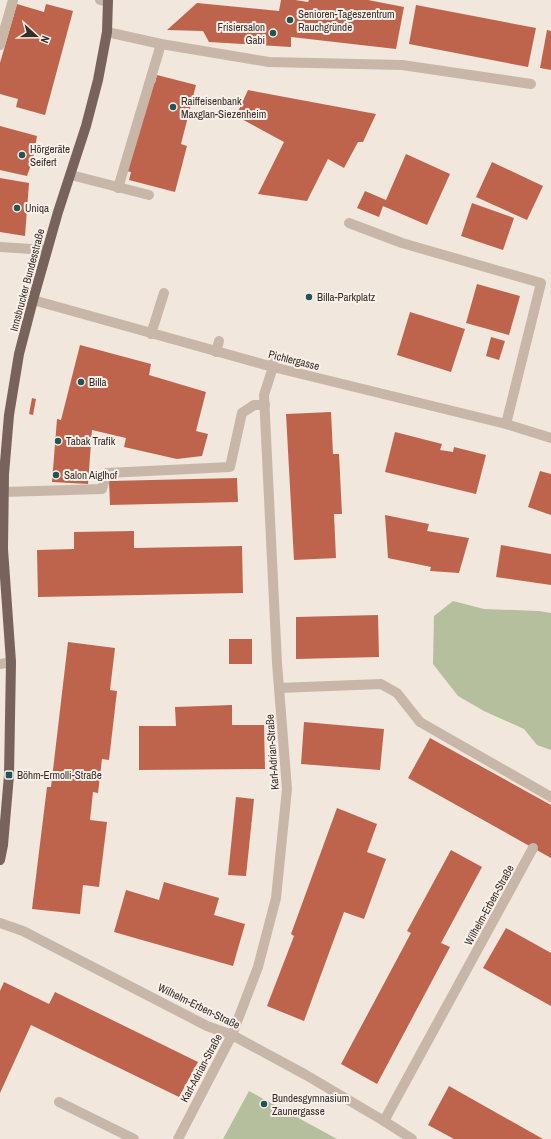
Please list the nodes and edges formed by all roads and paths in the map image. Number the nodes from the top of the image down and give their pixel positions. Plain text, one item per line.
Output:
1 (13, 0) edge
2 (106, 1) edge
3 (107, 32) junction
4 (161, 44) junction
5 (0, 46) edge
6 (531, 84) dead end
7 (71, 174) junction
8 (118, 188) junction
9 (149, 195) dead end
10 (349, 223) dead end
11 (0, 247) edge
12 (47, 250) junction
13 (164, 293) dead end
14 (32, 300) junction
15 (151, 334) junction
16 (219, 341) dead end
17 (216, 352) junction
18 (274, 356) dead end
19 (273, 367) junction
20 (265, 405) junction
21 (506, 424) junction
22 (551, 438) edge
23 (4, 492) junction
24 (11, 662) junction
25 (0, 664) edge
26 (279, 688) junction
27 (551, 797) edge
28 (534, 848) dead end
29 (0, 860) edge
30 (0, 923) edge
31 (232, 1035) junction
32 (59, 1102) dead end
33 (384, 1121) junction
34 (134, 1139) edge
35 (178, 1139) edge
36 (412, 1139) edge

1 - 5 street
2 - 3 main road, Innsbrucker Bundesstraße
3 - 4 street
3 - 7 main road, Innsbrucker Bundesstraße
4 - 6 street
4 - 8 street
7 - 8 street
7 - 12 main road, Innsbrucker Bundesstraße
8 - 9 street
10 - 21 street
11 - 12 street
12 - 14 main road, Innsbrucker Bundesstraße
13 - 15 street
14 - 15 street, Pichlergasse
14 - 23 main road, Innsbrucker Bundesstraße
15 - 17 street, Pichlergasse
16 - 17 street
17 - 19 street, Pichlergasse
18 - 19 street, Karl-Adrian-Straße
19 - 20 street, Karl-Adrian-Straße
19 - 21 street, Pichlergasse
20 - 23 street
20 - 26 street, Karl-Adrian-Straße
21 - 22 street, Pichlergasse
23 - 24 main road, Innsbrucker Bundesstraße
24 - 25 street
24 - 29 main road, Innsbrucker Bundesstraße
26 - 27 street
26 - 31 street, Karl-Adrian-Straße
28 - 33 street, Wilhelm-Erben-Straße
30 - 31 street, Wilhelm-Erben-Straße
31 - 33 street, Wilhelm-Erben-Straße
31 - 35 street, Karl-Adrian-Straße
32 - 34 street
33 - 36 street, Wilhelm-Erben-Straße

